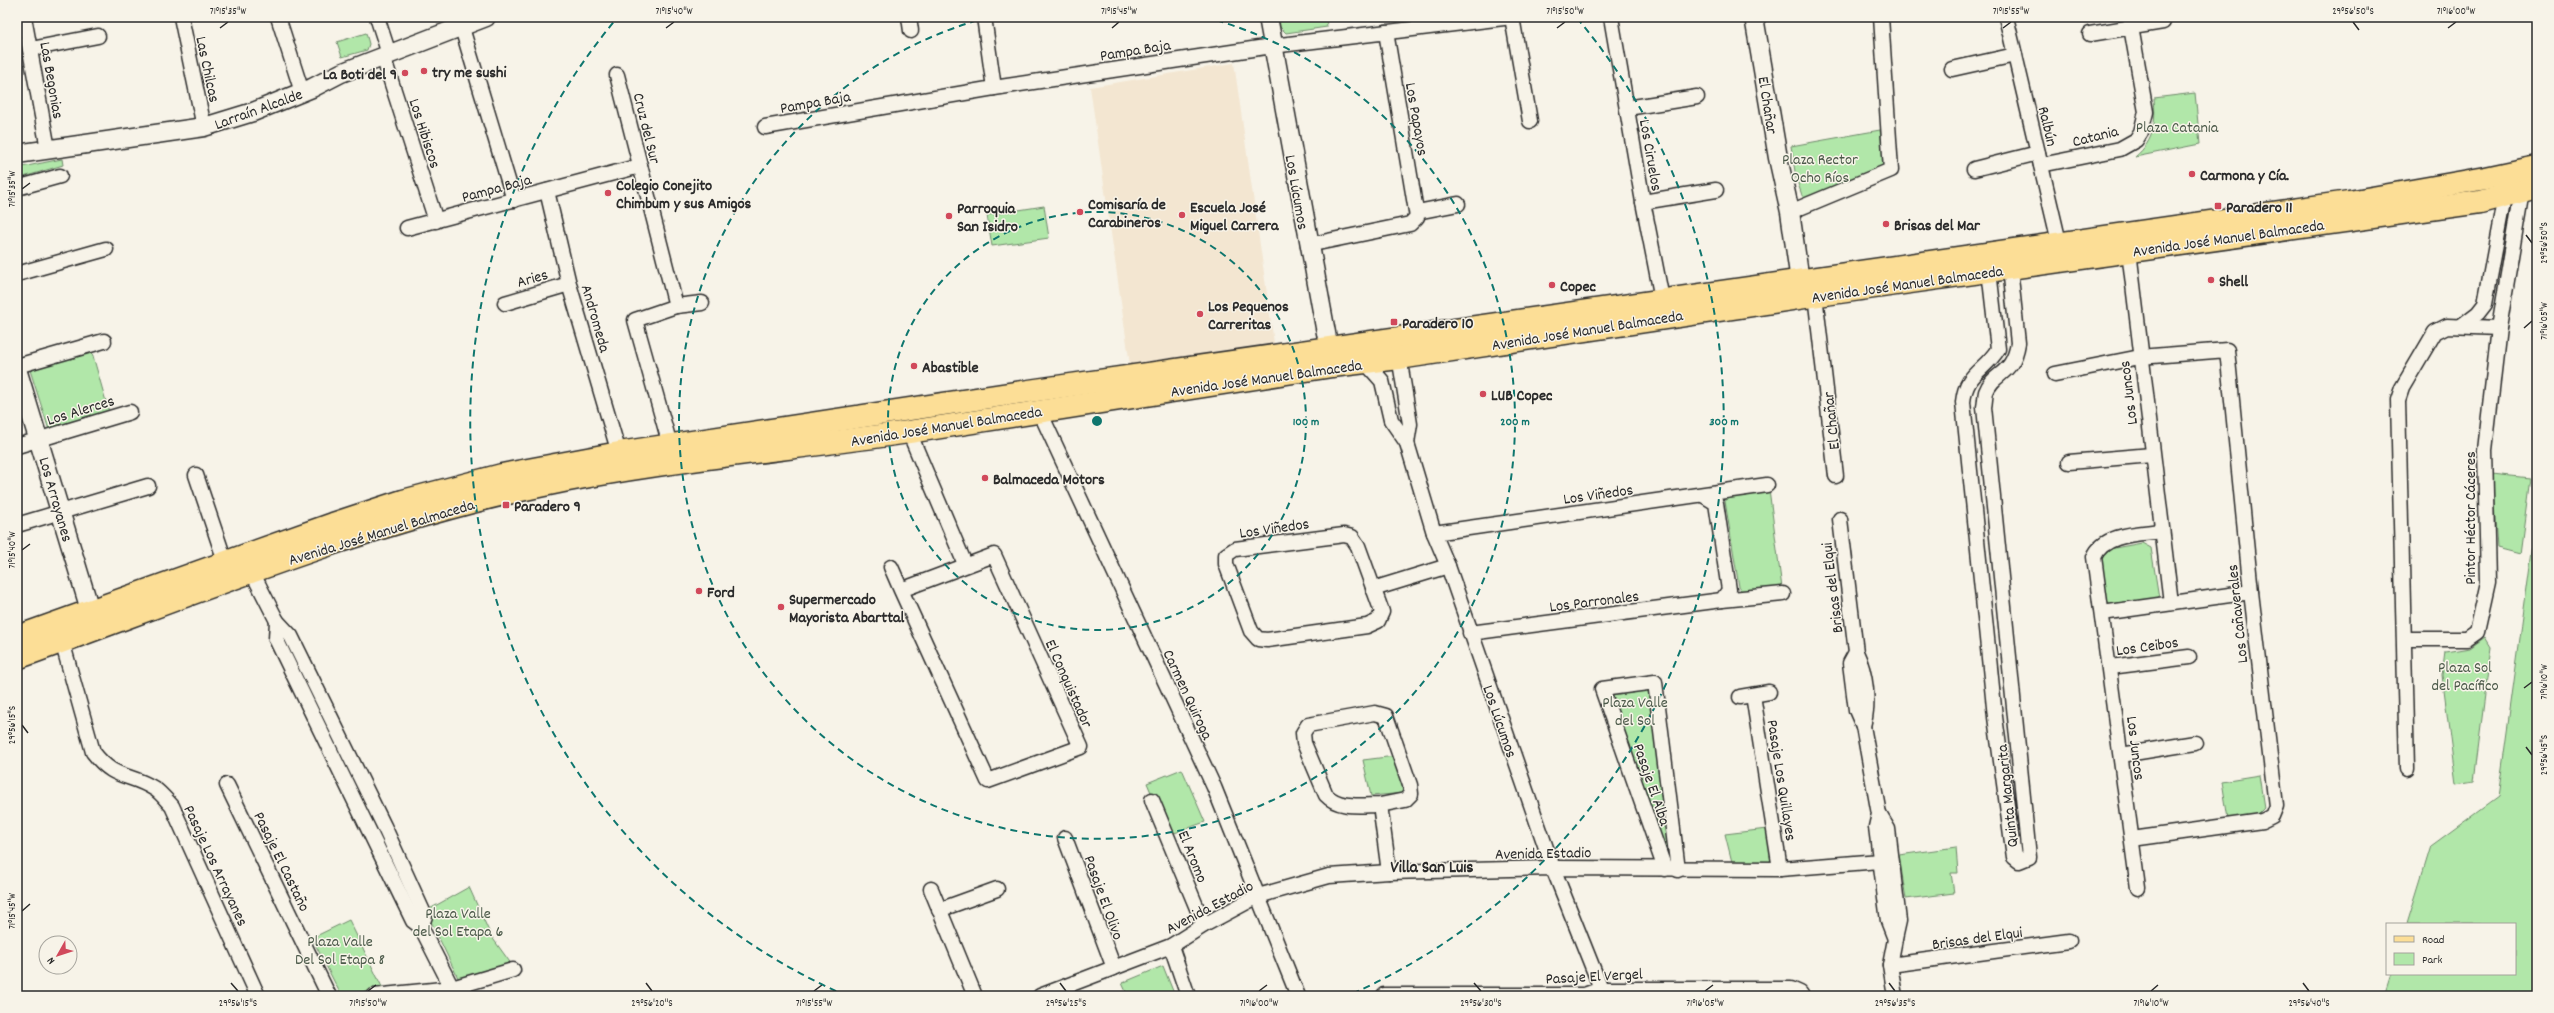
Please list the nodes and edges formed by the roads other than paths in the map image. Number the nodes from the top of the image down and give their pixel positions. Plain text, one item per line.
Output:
1 (24, 17) edge
2 (181, 17) edge
3 (278, 17) edge
4 (377, 17) edge
5 (484, 17) edge
6 (909, 17) edge
7 (984, 17) edge
8 (1268, 17) edge
9 (1512, 17) edge
10 (1611, 17) edge
11 (1754, 17) edge
12 (1881, 17) edge
13 (2006, 17) edge
14 (2163, 22) dead end
15 (2131, 27) junction
16 (462, 28) junction
17 (911, 31) dead end
18 (1386, 32) junction
19 (2090, 34) dead end
20 (98, 36) dead end
21 (1272, 46) junction
22 (31, 50) junction
23 (386, 55) junction
24 (2015, 55) junction
25 (1952, 69) dead end
26 (618, 75) dead end
27 (994, 88) junction
28 (302, 92) junction
29 (1697, 97) dead end
30 (1627, 108) junction
31 (1530, 121) dead end
32 (204, 127) junction
33 (765, 127) dead end
34 (48, 149) junction
35 (17, 154) edge
36 (2040, 159) junction
37 (640, 166) junction
38 (2537, 167) edge
39 (1974, 169) dead end
40 (60, 176) dead end
41 (17, 188) edge
42 (1716, 190) dead end
43 (547, 191) junction
44 (2521, 191) edge
45 (514, 200) junction
46 (1643, 202) junction
47 (1458, 204) dead end
48 (1418, 212) junction
49 (1790, 212) junction
50 (436, 221) junction
51 (407, 228) dead end
52 (2059, 242) junction
53 (1308, 245) junction
54 (106, 249) dead end
55 (2129, 251) junction
56 (2010, 268) junction
57 (1989, 271) junction
58 (17, 274) edge
59 (569, 284) junction
60 (1807, 288) junction
61 (1662, 299) junction
62 (505, 303) dead end
63 (702, 303) dead end
64 (676, 306) junction
65 (2461, 326) junction
66 (2499, 328) junction
67 (104, 341) dead end
68 (1398, 348) junction
69 (1330, 357) junction
70 (2140, 357) junction
71 (1366, 363) junction
72 (17, 366) edge
73 (17, 369) edge
74 (2055, 374) dead end
75 (1039, 410) junction
76 (130, 412) dead end
77 (909, 432) junction
78 (40, 439) junction
79 (1407, 442) junction
80 (670, 445) junction
81 (17, 446) edge
82 (619, 453) junction
83 (2152, 455) junction
84 (1990, 459) junction
85 (1969, 460) junction
86 (2069, 462) dead end
87 (196, 475) dead end
88 (1836, 476) dead end
89 (1767, 484) dead end
90 (148, 486) dead end
91 (1703, 495) junction
92 (60, 511) junction
93 (1840, 519) dead end
94 (17, 525) edge
95 (2162, 531) junction
96 (1434, 533) junction
97 (225, 561) junction
98 (965, 564) junction
99 (1448, 566) junction
100 (891, 567) dead end
101 (252, 572) junction
102 (1373, 589) junction
103 (901, 590) junction
104 (2251, 592) junction
105 (1783, 594) dead end
106 (2003, 594) junction
107 (1983, 596) junction
108 (1722, 600) junction
109 (2171, 603) junction
110 (2102, 613) junction
111 (93, 620) junction
112 (277, 621) junction
113 (60, 632) junction
114 (1470, 633) junction
115 (17, 637) edge
116 (2404, 639) junction
117 (2189, 657) dead end
118 (17, 658) edge
119 (2110, 667) junction
120 (1769, 692) dead end
121 (2015, 716) junction
122 (1995, 717) junction
123 (340, 734) junction
124 (327, 741) junction
125 (2195, 743) dead end
126 (2121, 755) junction
127 (2407, 770) dead end
128 (227, 785) dead end
129 (1152, 800) dead end
130 (1380, 806) junction
131 (1879, 814) junction
132 (384, 826) junction
133 (371, 831) junction
134 (1065, 838) dead end
135 (2132, 839) junction
136 (1880, 861) junction
137 (1552, 868) junction
138 (1780, 869) junction
139 (1672, 870) junction
140 (1389, 872) junction
141 (2138, 888) dead end
142 (931, 889) dead end
143 (997, 889) dead end
144 (1258, 896) junction
145 (939, 910) junction
146 (1204, 925) junction
147 (421, 927) junction
148 (1895, 939) junction
149 (2069, 941) dead end
150 (1171, 946) junction
151 (1890, 966) junction
152 (1114, 968) junction
153 (513, 970) dead end
154 (454, 992) edge
155 (1603, 993) edge
156 (1384, 995) edge
157 (258, 996) edge
158 (329, 996) edge
159 (374, 996) edge
160 (975, 996) edge
161 (1040, 996) edge
162 (1188, 996) edge
163 (1298, 996) edge
164 (1425, 996) edge
165 (1802, 996) edge
166 (1895, 996) edge

1 - 22 street, Las Begonias
2 - 32 street, Las Chilcas
3 - 28 street
4 - 23 street, Los Hibiscos
5 - 16 street, Larraín Alcalde
6 - 17 street
7 - 27 street
8 - 21 street, Los Lúcumos
9 - 18 street, Pampa Baja
9 - 31 street
10 - 30 street, Los Ciruelos
11 - 49 street, El Chañar
12 - 49 street
13 - 24 street, Ralbún
14 - 15 street
15 - 19 street
15 - 36 street, Catania
16 - 23 street, Larraín Alcalde
16 - 45 street
18 - 21 street, Pampa Baja
18 - 48 street, Los Papayos
20 - 22 street
21 - 27 street, Pampa Baja
21 - 53 street, Los Lúcumos
22 - 34 street, Las Begonias
23 - 28 street, Larraín Alcalde
23 - 50 street, Los Hibiscos
24 - 25 street
24 - 36 street, Ralbún
26 - 37 street, Cruz del Sur
27 - 33 street, Pampa Baja
28 - 32 street, Larraín Alcalde
29 - 30 street
30 - 46 street, Los Ciruelos
32 - 34 street, Larraín Alcalde
34 - 35 street, Larraín Alcalde
36 - 39 street, Catania
36 - 52 street, Ralbún
37 - 43 street, Pampa Baja
37 - 64 street, Cruz del Sur
38 - 52 main road, Avenida José Manuel Balmaceda
40 - 41 street
42 - 46 street
43 - 45 street, Pampa Baja
43 - 59 street, Andromeda
44 - 55 main road, Avenida José Manuel Balmaceda
44 - 65 street
44 - 66 street, Pintor Héctor Cáceres
45 - 50 street, Pampa Baja
46 - 61 street, Los Ciruelos
47 - 48 street
48 - 53 street
49 - 60 street, El Chañar
50 - 51 street, Pampa Baja
52 - 60 main road, Avenida José Manuel Balmaceda
53 - 69 street, Los Lúcumos
54 - 58 street
55 - 56 main road, Avenida José Manuel Balmaceda
55 - 70 street, Los Juncos
56 - 57 main road, Avenida José Manuel Balmaceda
56 - 84 street, Quinta Margarita
57 - 60 main road, Avenida José Manuel Balmaceda
57 - 85 street, Quinta Margarita
59 - 62 street, Aries
59 - 82 street, Andromeda
60 - 61 main road, Avenida José Manuel Balmaceda
60 - 68 main road, Avenida José Manuel Balmaceda
60 - 88 street, El Chañar
61 - 68 main road, Avenida José Manuel Balmaceda
63 - 64 street
64 - 80 street
65 - 66 street
65 - 116 street
66 - 116 street, Pintor Héctor Cáceres
67 - 72 street
68 - 69 main road, Avenida José Manuel Balmaceda
68 - 71 main road, Avenida José Manuel Balmaceda
68 - 79 street, Los Lúcumos
69 - 71 main road, Avenida José Manuel Balmaceda
69 - 75 main road, Avenida José Manuel Balmaceda
69 - 80 main road, Avenida José Manuel Balmaceda
70 - 74 street
70 - 83 street, Los Juncos
70 - 104 street, Los Cañaverales
71 - 79 street, Los Lúcumos
73 - 78 street, Los Arrayanes
75 - 77 main road, Avenida José Manuel Balmaceda
75 - 144 street, Carmen Quiroga
76 - 78 street, Los Alerces
77 - 98 street
77 - 101 main road, Avenida José Manuel Balmaceda
78 - 81 street, Los Alerces
78 - 92 street, Los Arrayanes
79 - 96 street, Los Lúcumos
80 - 82 main road, Avenida José Manuel Balmaceda
82 - 97 main road, Avenida José Manuel Balmaceda
83 - 86 street
83 - 95 street, Los Juncos
84 - 85 street
84 - 106 street, Quinta Margarita
85 - 107 street, Quinta Margarita
87 - 97 street
89 - 91 street, Los Viñedos
90 - 92 street
91 - 96 street, Los Viñedos
91 - 108 street
92 - 94 street
92 - 111 street, Los Arrayanes
93 - 131 street, Brisas del Elqui
95 - 109 street, Los Juncos
95 - 110 street, Los Juncos
96 - 99 street, Los Lúcumos
97 - 111 main road, Avenida José Manuel Balmaceda
98 - 103 street, El Conquistador
98 - 103 street, El Conquistador
99 - 102 street
99 - 114 street, Los Lúcumos
100 - 103 street, El Conquistador
101 - 111 main road, Avenida José Manuel Balmaceda
101 - 112 street
102 - 102 street, Los Viñedos
104 - 109 street
104 - 135 street, Los Cañaverales
105 - 108 street, Los Parronales
106 - 107 street
106 - 121 street, Quinta Margarita
107 - 122 street, Quinta Margarita
108 - 114 street, Los Parronales
109 - 110 street
110 - 119 street, Los Juncos
111 - 113 main road, Avenida José Manuel Balmaceda
112 - 123 street
112 - 124 street
113 - 115 main road, Avenida José Manuel Balmaceda
113 - 118 main road, Avenida José Manuel Balmaceda
113 - 157 street, Pasaje Los Arrayanes
114 - 137 street, Los Lúcumos
116 - 127 street
117 - 119 street, Los Ceibos
119 - 126 street, Los Juncos
120 - 138 street, Pasaje Los Quillayes
121 - 122 street
121 - 122 street, Quinta Margarita
123 - 124 street
123 - 132 street
124 - 133 street
125 - 126 street
126 - 135 street, Los Juncos
128 - 158 street, Pasaje El Castaño
129 - 146 street, El Aromo
130 - 130 street
130 - 140 street
131 - 136 street, Brisas del Elqui
131 - 148 street, Brisas del Elqui
132 - 133 street
132 - 147 street
133 - 147 street
134 - 152 street, Pasaje El Olivo
135 - 141 street, Los Juncos
136 - 138 street, Avenida Estadio
136 - 148 street, Brisas del Elqui
137 - 139 street, Avenida Estadio
137 - 140 street, Avenida Estadio
137 - 155 street, Los Lúcumos
138 - 139 street, Avenida Estadio
139 - 139 street, Pasaje El Alba
140 - 144 street, Avenida Estadio
142 - 145 street
143 - 145 street
144 - 146 street, Avenida Estadio
144 - 163 street, Carmen Quiroga
145 - 160 street
146 - 150 street, Avenida Estadio
147 - 154 street
148 - 151 street, Brisas del Elqui
149 - 151 street, Brisas del Elqui
150 - 152 street, Avenida Estadio
150 - 162 street
151 - 166 street, Brisas del Elqui
152 - 161 street, Avenida Estadio
153 - 154 street
154 - 159 street
155 - 164 street, Pasaje El Vergel
155 - 165 street, Pasaje El Vergel
156 - 164 street, Pasaje El Vergel

